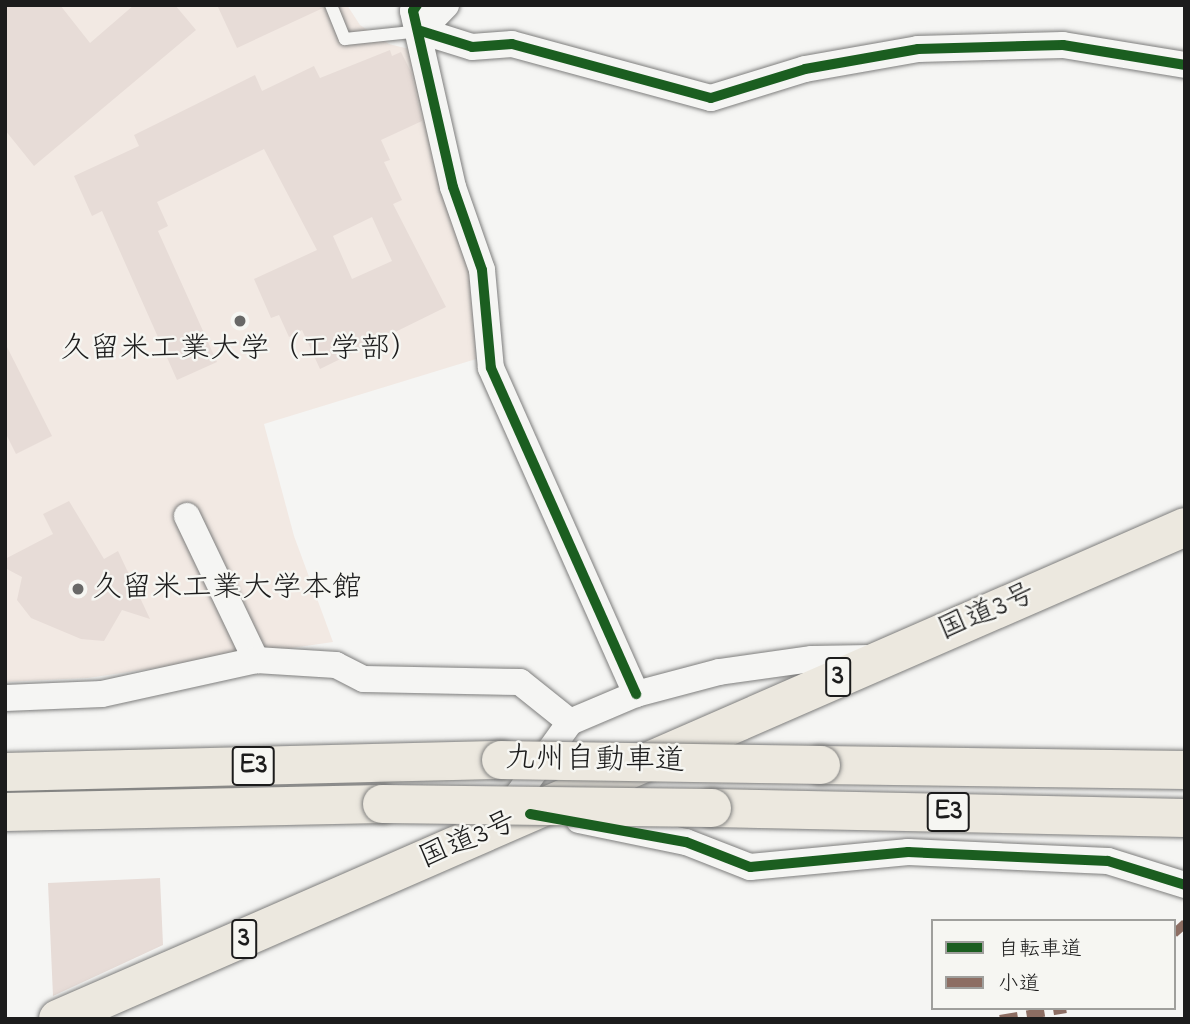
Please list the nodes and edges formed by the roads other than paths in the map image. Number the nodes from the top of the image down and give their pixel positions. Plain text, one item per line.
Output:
1 (331, 5) edge
2 (446, 5) edge
3 (415, 13) edge
4 (1185, 65) edge
5 (187, 516) dead end
6 (1185, 527) edge
7 (880, 658) junction
8 (256, 660) junction
9 (636, 695) junction
10 (5, 698) edge
11 (570, 722) junction
12 (1185, 770) edge
13 (5, 772) edge
14 (5, 812) edge
15 (530, 814) junction
16 (1185, 818) edge
17 (493, 830) junction
18 (1185, 885) edge
19 (58, 1019) edge

1 - 3 lane
2 - 3 street
3 - 4 street
3 - 9 street
5 - 8 street
6 - 7 highway, 国道3号 / 3
7 - 9 street
7 - 15 highway, 国道3号 / 3
8 - 10 street
8 - 11 street
9 - 11 street
11 - 17 street
12 - 13 highway, 九州自動車道 / E3, bridge
14 - 16 highway, 九州自動車道 / E3, bridge
15 - 17 highway, 国道3号 / 3
15 - 18 street
17 - 19 highway, 国道3号 / 3

